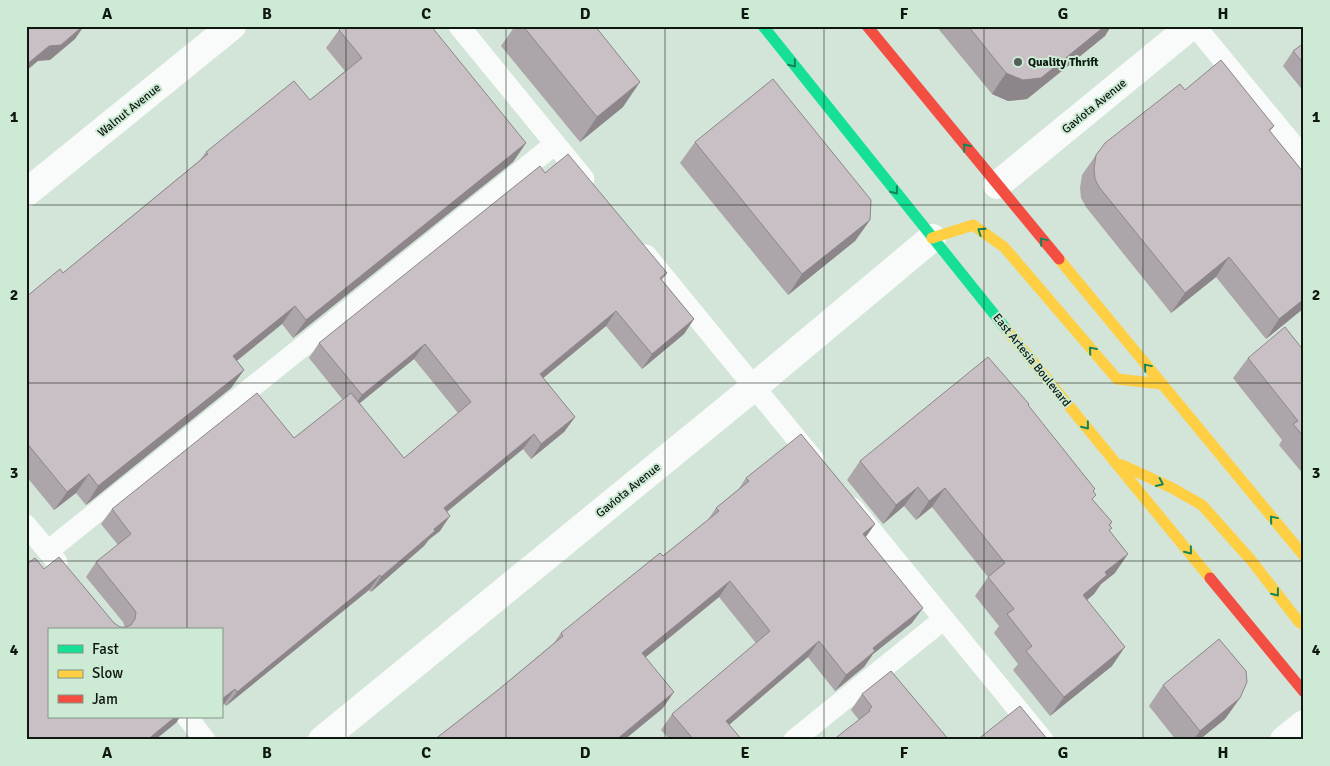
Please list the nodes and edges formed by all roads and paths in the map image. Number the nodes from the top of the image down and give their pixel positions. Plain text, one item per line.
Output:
1 (232, 26) edge
2 (459, 26) edge
3 (763, 26) edge
4 (867, 26) edge
5 (1191, 26) edge
6 (1195, 26) edge
7 (555, 144) junction
8 (1304, 158) edge
9 (997, 185) junction
10 (26, 193) edge
11 (599, 197) edge
12 (932, 238) junction
13 (636, 243) edge
14 (1162, 384) junction
15 (754, 387) junction
16 (1116, 462) junction
17 (824, 472) edge
18 (843, 495) edge
19 (26, 525) edge
20 (48, 551) junction
21 (1304, 556) edge
22 (71, 580) edge
23 (944, 619) junction
24 (1304, 625) edge
25 (1304, 692) edge
26 (187, 718) edge
27 (1304, 724) edge
28 (205, 740) edge
29 (322, 740) edge
30 (794, 740) edge
31 (1042, 740) edge
32 (1284, 740) edge

1 - 10 street, Walnut Avenue
2 - 7 lane
3 -> 12 main road, East Artesia Boulevard
9 -> 4 main road
5 - 9 street, Gaviota Avenue
6 - 8 lane
7 - 11 lane
7 - 20 lane
14 -> 9 main road
14 -> 12 main road
12 - 15 street, Gaviota Avenue
12 -> 16 main road, East Artesia Boulevard
13 - 15 lane
21 -> 14 main road
15 - 17 lane
15 - 29 street, Gaviota Avenue
16 -> 24 main road
16 -> 25 main road, East Artesia Boulevard
18 - 23 lane
19 - 20 lane
20 - 22 lane
23 - 30 lane
23 - 31 lane
26 - 28 lane
27 - 32 street

